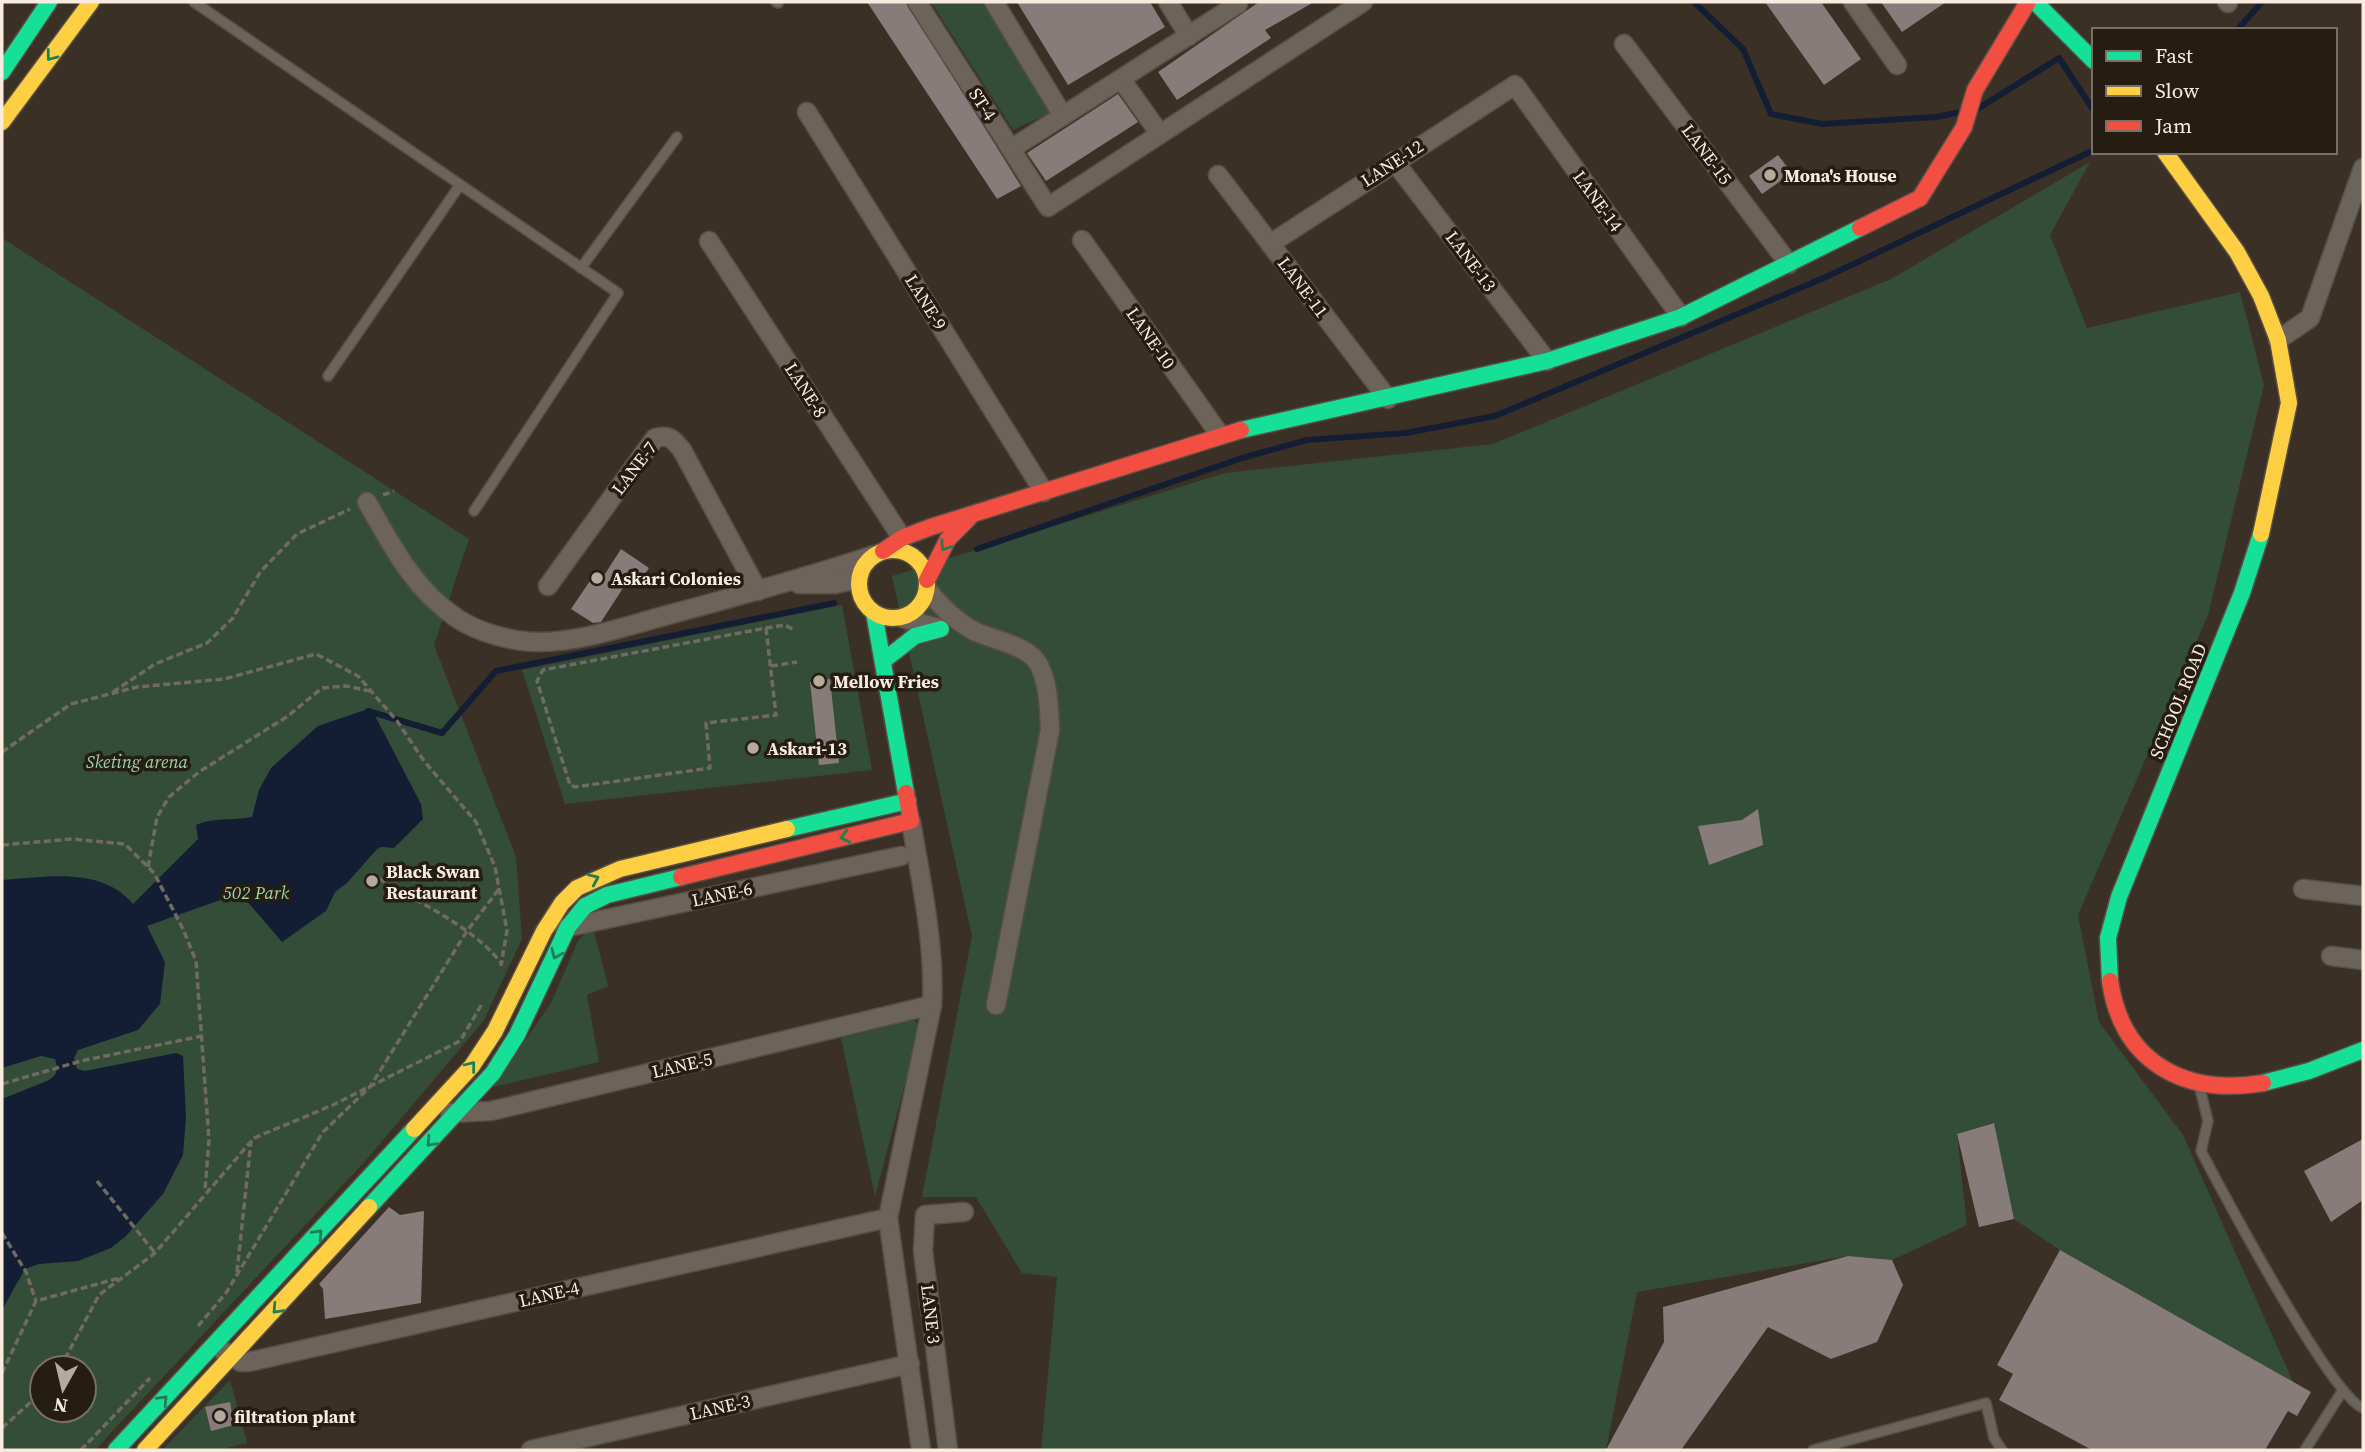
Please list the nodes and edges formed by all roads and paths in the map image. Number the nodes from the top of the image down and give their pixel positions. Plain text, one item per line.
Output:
1 (49, 2) edge
2 (92, 2) edge
3 (194, 2) edge
4 (917, 2) edge
5 (994, 2) edge
6 (1168, 2) edge
7 (1853, 2) edge
8 (2028, 2) edge
9 (2035, 2) edge
10 (1238, 4) dead end
11 (1353, 5) edge
12 (1189, 36) junction
13 (1624, 44) dead end
14 (2089, 55) edge
15 (1897, 65) dead end
16 (2, 72) edge
17 (1121, 79) junction
18 (1515, 85) joint
19 (807, 112) dead end
20 (1063, 116) junction
21 (2, 122) edge
22 (1160, 134) junction
23 (677, 137) dead end
24 (1011, 149) junction
25 (2166, 154) edge
26 (1394, 161) junction
27 (2363, 168) edge
28 (1218, 175) dead end
29 (460, 185) junction
30 (1082, 240) dead end
31 (709, 242) dead end
32 (1270, 244) junction
33 (1789, 264) junction
34 (581, 268) junction
35 (1681, 317) junction
36 (2278, 340) junction
37 (1547, 360) junction
38 (328, 376) dead end
39 (1388, 399) junction
40 (1220, 435) junction
41 (394, 491) dead end
42 (1044, 492) junction
43 (367, 502) junction
44 (474, 511) dead end
45 (969, 517) junction
46 (902, 538) junction
47 (879, 553) junction
48 (858, 579) junction
49 (788, 583) junction
50 (927, 585) junction
51 (548, 586) dead end
52 (758, 591) junction
53 (874, 613) junction
54 (902, 618) junction
55 (766, 628) junction
56 (942, 629) junction
57 (794, 630) dead end
58 (973, 631) junction
59 (883, 661) junction
60 (797, 662) dead end
61 (771, 666) junction
62 (372, 692) junction
63 (110, 694) junction
64 (2, 752) edge
65 (908, 801) junction
66 (911, 821) junction
67 (2, 845) edge
68 (901, 856) dead end
69 (148, 867) junction
70 (370, 873) dead end
71 (499, 889) junction
72 (2303, 889) dead end
73 (2363, 895) edge
74 (568, 927) junction
75 (467, 930) junction
76 (544, 931) junction
77 (2331, 956) dead end
78 (2363, 960) edge
79 (502, 964) junction
80 (497, 975) dead end
81 (486, 997) dead end
82 (932, 1005) junction
83 (996, 1005) dead end
84 (202, 1036) junction
85 (2363, 1050) edge
86 (2198, 1080) junction
87 (2, 1084) edge
88 (370, 1087) junction
89 (432, 1110) junction
90 (457, 1114) junction
91 (251, 1142) junction
92 (97, 1181) dead end
93 (205, 1192) junction
94 (964, 1212) dead end
95 (888, 1218) junction
96 (2, 1233) edge
97 (155, 1252) junction
98 (237, 1275) junction
99 (122, 1278) junction
100 (36, 1301) junction
101 (192, 1334) dead end
102 (214, 1344) junction
103 (67, 1354) edge
104 (232, 1357) junction
105 (910, 1364) junction
106 (2, 1373) edge
107 (155, 1373) dead end
108 (2343, 1390) junction
109 (28, 1405) edge
110 (2363, 1408) edge
111 (2, 1428) edge
112 (539, 1449) edge
113 (81, 1450) edge
114 (117, 1450) edge
115 (145, 1450) edge
116 (921, 1450) edge
117 (948, 1450) edge
118 (1813, 1450) edge
119 (2002, 1450) edge
120 (2305, 1450) edge

1 - 16 street
2 -> 21 street
3 - 29 lane
4 - 24 street, ST-4
5 - 20 street
6 - 12 street
7 - 15 street
8 - 33 street
9 - 14 street
10 - 12 street
11 - 22 street
12 - 17 street
13 - 33 street, LANE-15
17 - 20 street
17 - 22 street
18 - 26 street, LANE-12
18 - 35 street, LANE-14
19 - 42 street, LANE-9
20 - 24 street
22 - 24 street, ST-4
23 - 34 lane
25 - 36 street, SCHOOL ROAD
26 - 32 street, LANE-12
26 - 37 street, LANE-13
27 - 36 street
28 - 32 street, LANE-11
29 - 34 lane
29 - 38 lane
30 - 40 street, LANE-10
31 - 46 street, LANE-8
32 - 39 street, LANE-11
33 - 35 street
34 - 44 lane
35 - 37 street
36 - 86 street, SCHOOL ROAD
37 - 39 street
39 - 40 street
40 - 42 street
41 - 43 path
42 - 45 street
43 - 52 street
43 - 63 path
45 - 46 street
45 -> 50 street
46 - 47 street
47 - 48 street
47 - 49 street
47 - 50 street
48 - 49 street
48 - 53 street
49 - 52 street
50 - 54 street
50 - 58 street
51 - 52 street, LANE-7
53 - 54 street
53 - 59 street
54 - 56 street
55 - 57 path
55 - 61 path
55 - 61 path
56 - 58 street
56 - 59 street
58 - 83 street
59 - 65 street
60 - 61 path
62 - 63 path
62 - 69 path
62 - 71 path
63 - 64 path
65 - 66 street
76 -> 65 street
66 -> 74 street
66 - 82 street
67 - 69 path
68 - 74 street, LANE-6
69 - 84 path
70 - 75 path
71 - 75 path
71 - 79 path
72 - 73 street
74 - 76 street, LANE-6
74 -> 90 street
75 - 79 path
75 - 88 path
89 -> 76 street
77 - 78 street
79 - 80 path
81 - 88 path
82 - 90 street, LANE-5
82 - 95 street
84 - 87 path
84 - 93 path
85 - 86 street, SCHOOL ROAD
86 - 108 lane
88 - 91 path
88 - 98 path
89 - 90 street, LANE-5
102 -> 89 street
90 -> 104 street
91 - 93 path
91 - 98 path
92 - 97 path
93 - 97 path
94 - 117 street, LANE 3
95 - 104 street, LANE-4
95 - 105 street
96 - 100 path
97 - 99 path
98 - 101 path
99 - 100 path
99 - 103 path
100 - 106 path
102 - 104 street
114 -> 102 street
104 - 115 street
105 - 112 street, LANE-3
105 - 116 street
107 - 113 path
108 - 110 lane
108 - 120 lane
109 - 111 path
118 - 119 lane

